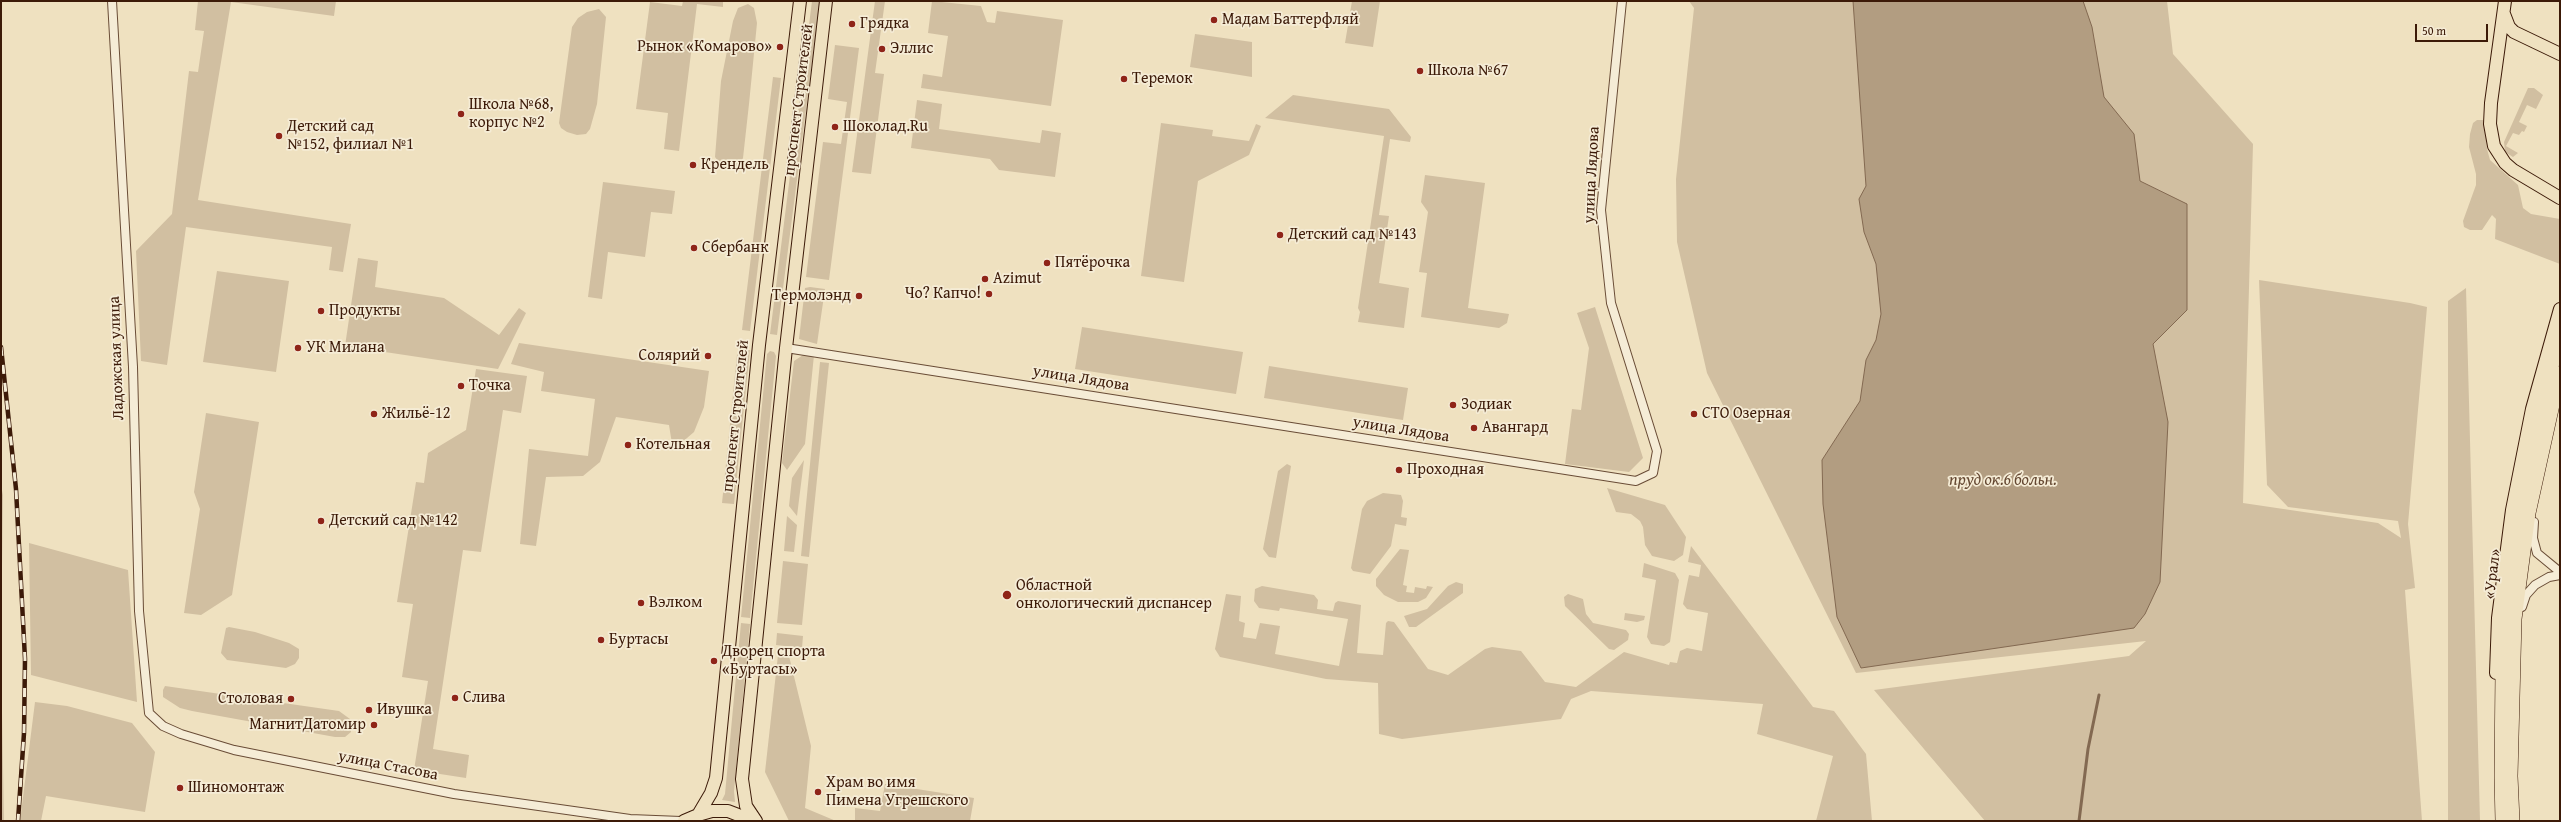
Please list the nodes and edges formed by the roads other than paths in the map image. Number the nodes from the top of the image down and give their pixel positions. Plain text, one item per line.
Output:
1 (112, 1) edge
2 (800, 1) edge
3 (826, 1) edge
4 (1622, 1) edge
5 (2504, 6) edge
6 (2560, 54) edge
7 (2560, 198) edge
8 (2560, 309) edge
9 (2560, 335) edge
10 (786, 348) junction
11 (2560, 373) edge
12 (2538, 463) junction
13 (2560, 572) edge
14 (2560, 575) edge
15 (2514, 643) junction
16 (149, 713) joint
17 (2501, 776) junction
18 (698, 814) junction
19 (632, 820) edge
20 (682, 821) edge
21 (755, 821) edge
22 (2502, 821) edge
23 (2513, 821) edge

1 - 16 street, Ладожская улица
2 - 18 main road, проспект Строителей
3 - 10 main road, проспект Строителей
4 - 10 street, улица Лядова
5 - 6 main road
5 - 7 main road
8 - 17 main road
9 - 17 highway, «Урал»
10 - 21 main road, проспект Строителей
11 - 12 highway, «Урал»
12 - 13 street
12 - 15 highway, «Урал»
14 - 15 street
15 - 23 highway, «Урал»
16 - 19 street, улица Стасова
17 - 22 highway, «Урал»
18 - 20 main road
18 - 21 main road
19 - 20 street, улица Стасова

